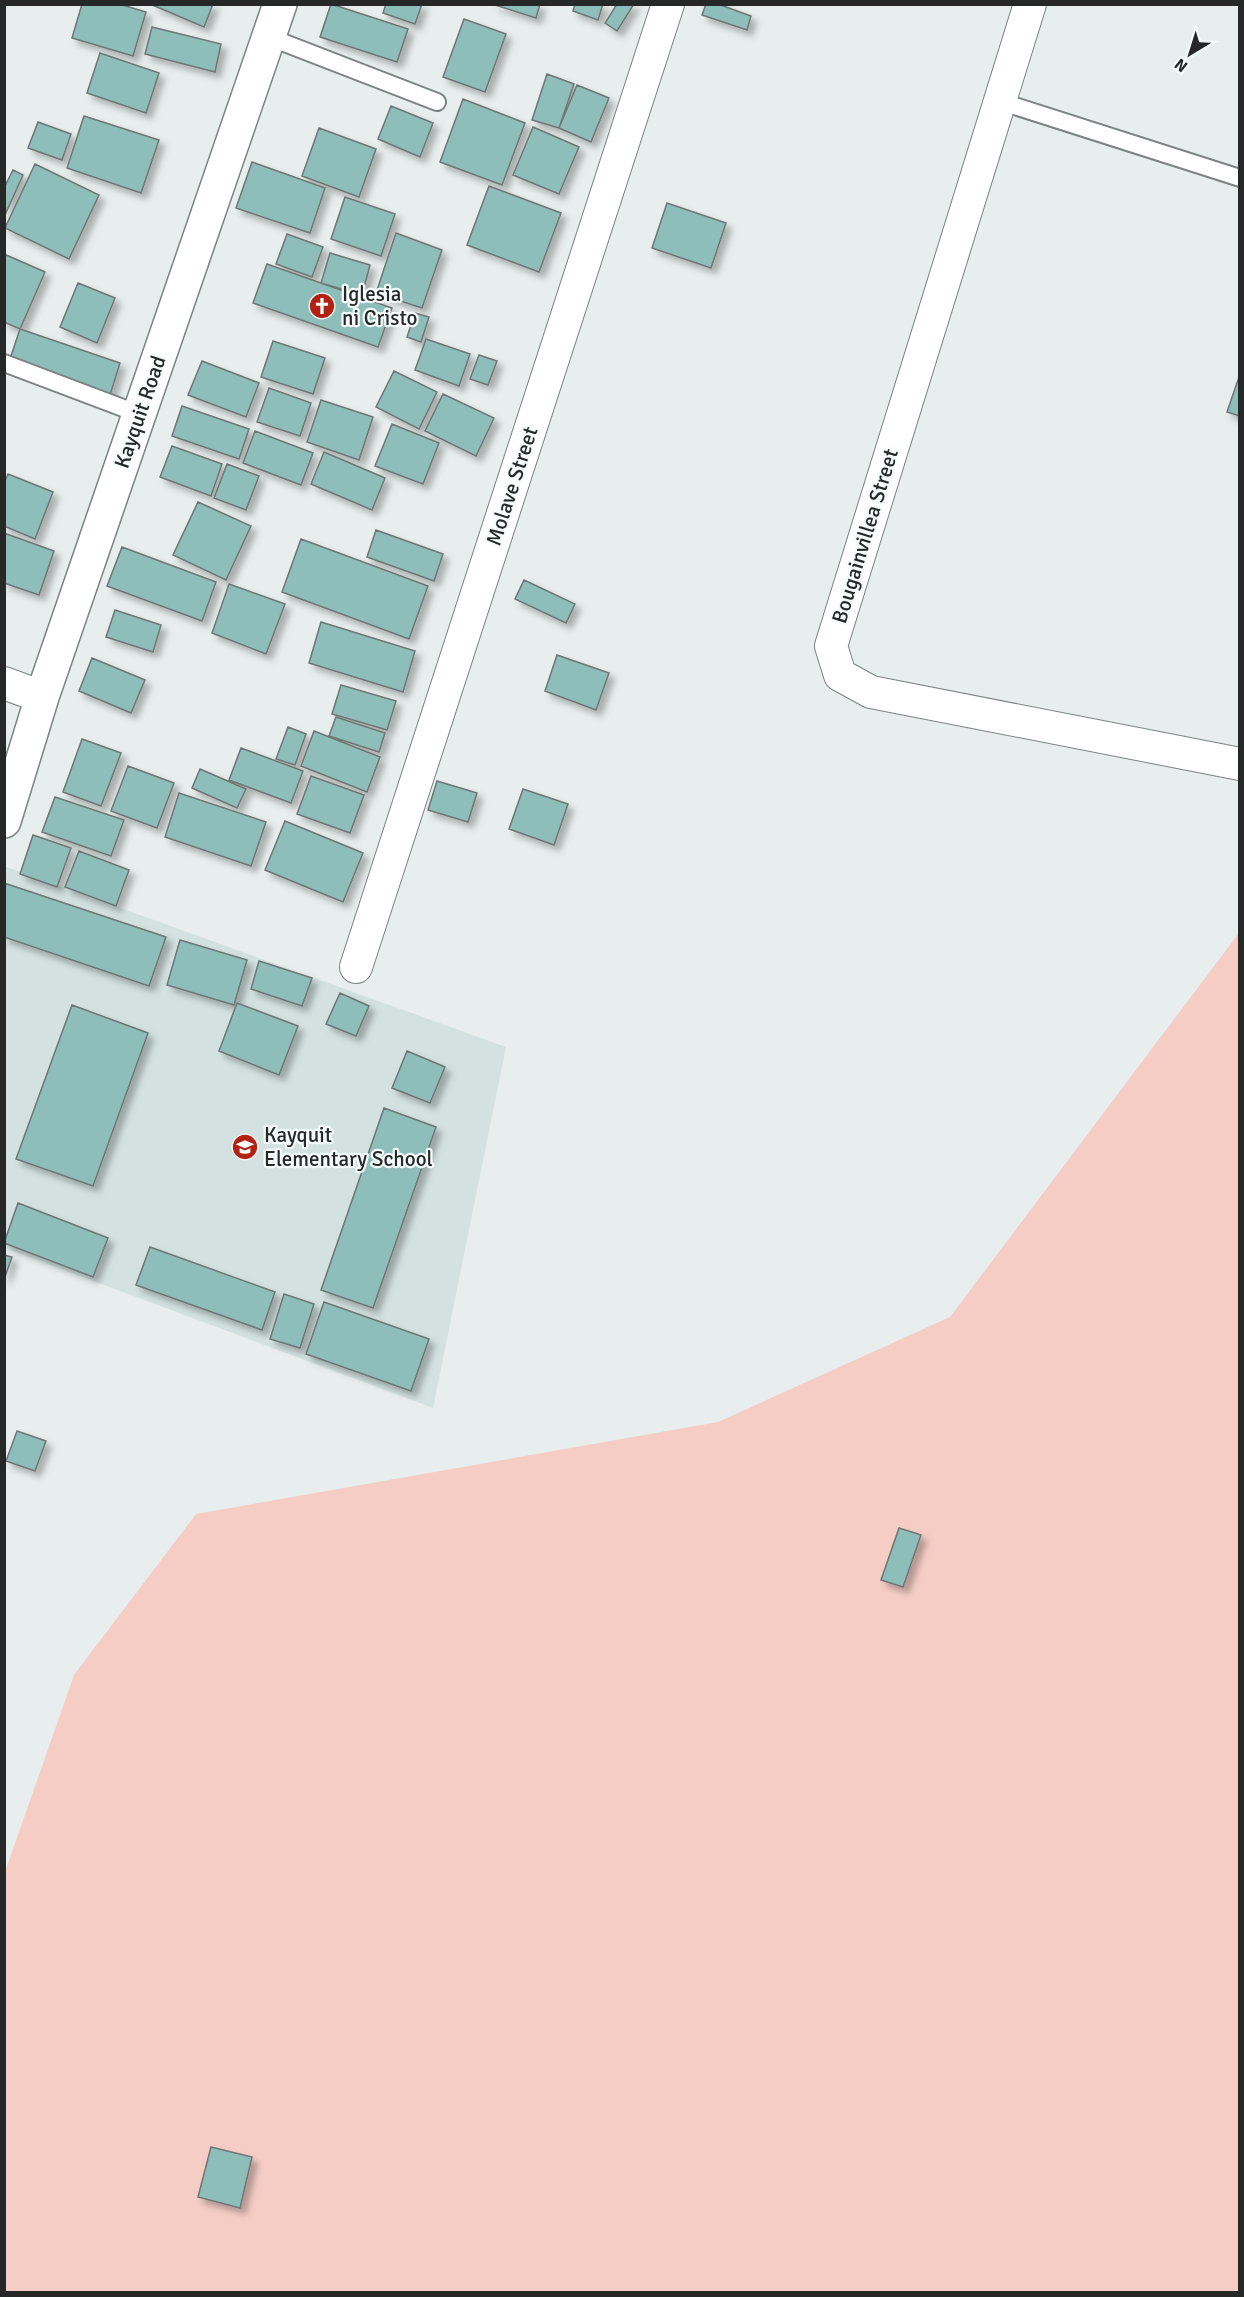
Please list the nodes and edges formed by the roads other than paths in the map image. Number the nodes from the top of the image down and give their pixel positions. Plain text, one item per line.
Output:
1 (280, 4) edge
2 (668, 4) edge
3 (1030, 4) edge
4 (269, 37) junction
5 (999, 101) junction
6 (437, 102) dead end
7 (1239, 178) edge
8 (4, 363) edge
9 (139, 414) junction
10 (4, 684) edge
11 (42, 697) junction
12 (1239, 764) edge
13 (4, 821) edge
14 (356, 967) dead end

1 - 4 street, Kayquit Road
2 - 14 street, Molave Street
3 - 5 street, Bougainvillea Street
4 - 6 lane
4 - 9 street, Kayquit Road
5 - 7 lane
5 - 12 street, Bougainvillea Street
8 - 9 lane
9 - 11 street, Kayquit Road
10 - 11 street
11 - 13 street, Kayquit Road

